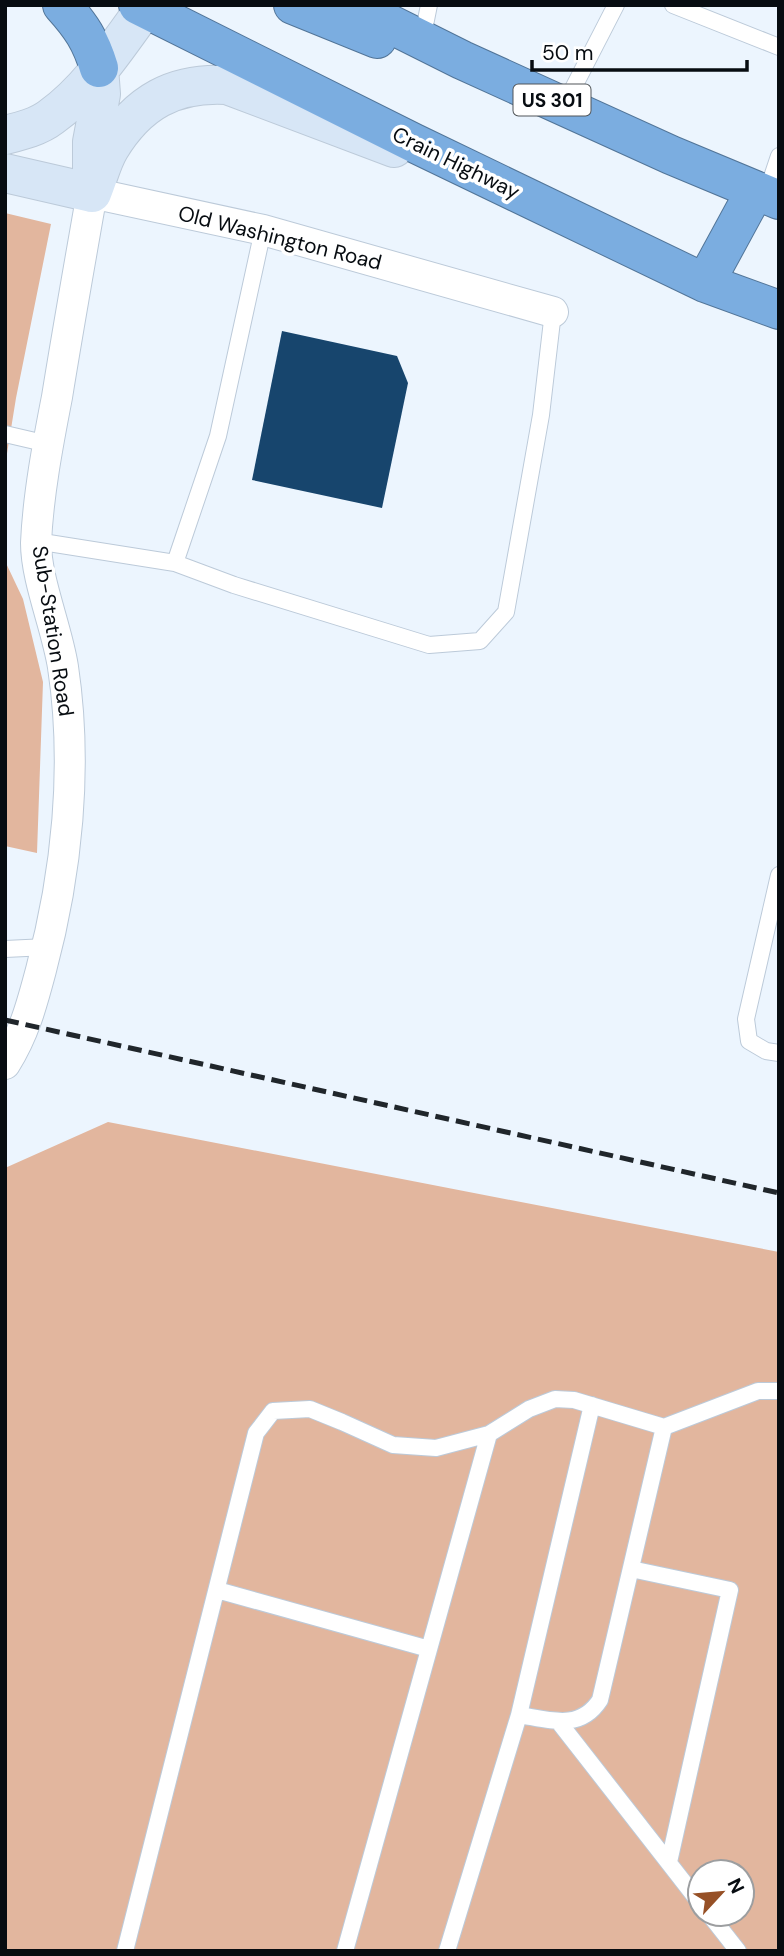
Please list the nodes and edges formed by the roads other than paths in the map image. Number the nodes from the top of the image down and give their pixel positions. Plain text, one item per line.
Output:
1 (62, 5) edge
2 (293, 5) edge
3 (352, 5) edge
4 (616, 5) edge
5 (673, 5) edge
6 (145, 6) edge
7 (425, 23) edge
8 (779, 47) edge
9 (100, 68) junction
10 (564, 106) junction
11 (615, 129) junction
12 (5, 135) edge
13 (779, 156) edge
14 (5, 173) edge
15 (92, 194) junction
16 (767, 195) edge
17 (535, 201) junction
18 (263, 230) junction
19 (705, 283) junction
20 (779, 310) edge
21 (553, 312) joint
22 (5, 434) edge
23 (48, 444) junction
24 (36, 541) junction
25 (174, 563) junction
26 (779, 875) edge
27 (47, 947) junction
28 (5, 949) edge
29 (779, 1054) edge
30 (5, 1064) edge
31 (779, 1391) edge
32 (592, 1405) junction
33 (664, 1427) junction
34 (489, 1434) junction
35 (631, 1569) junction
36 (217, 1590) junction
37 (429, 1649) junction
38 (519, 1715) junction
39 (558, 1721) junction
40 (668, 1863) junction
41 (686, 1886) edge
42 (720, 1928) edge
43 (125, 1951) edge
44 (345, 1951) edge
45 (447, 1951) edge
46 (738, 1951) edge

1 - 9 highway
2 - 11 highway
3 - 7 highway, US 301
4 - 10 lane
5 - 8 lane
6 - 9 main road
6 - 17 highway, Crain Highway
7 - 10 highway, US 301
9 - 12 main road
9 - 15 main road, Sub-Station Road
10 - 11 highway, US 301
11 - 16 highway, US 301
13 - 16 lane
14 - 15 main road, Old Washington Road
15 - 17 main road, Sub-Station Road
15 - 18 street, Old Washington Road
15 - 23 street, Sub-Station Road
16 - 19 highway
17 - 19 highway, Crain Highway
18 - 21 street, Old Washington Road
18 - 25 lane
19 - 20 highway, Crain Highway
21 - 25 lane
22 - 23 lane
23 - 24 street, Sub-Station Road
24 - 25 lane
24 - 27 street, Sub-Station Road
26 - 29 lane
27 - 28 lane
27 - 30 street, Sub-Station Road
31 - 33 lane
32 - 33 lane
32 - 34 lane
32 - 38 lane
33 - 35 lane
34 - 36 lane
34 - 37 lane
35 - 39 lane
35 - 40 lane
36 - 37 lane
36 - 43 lane
37 - 44 lane
38 - 39 lane
38 - 45 lane
39 - 40 lane
40 - 41 lane
42 - 46 lane

